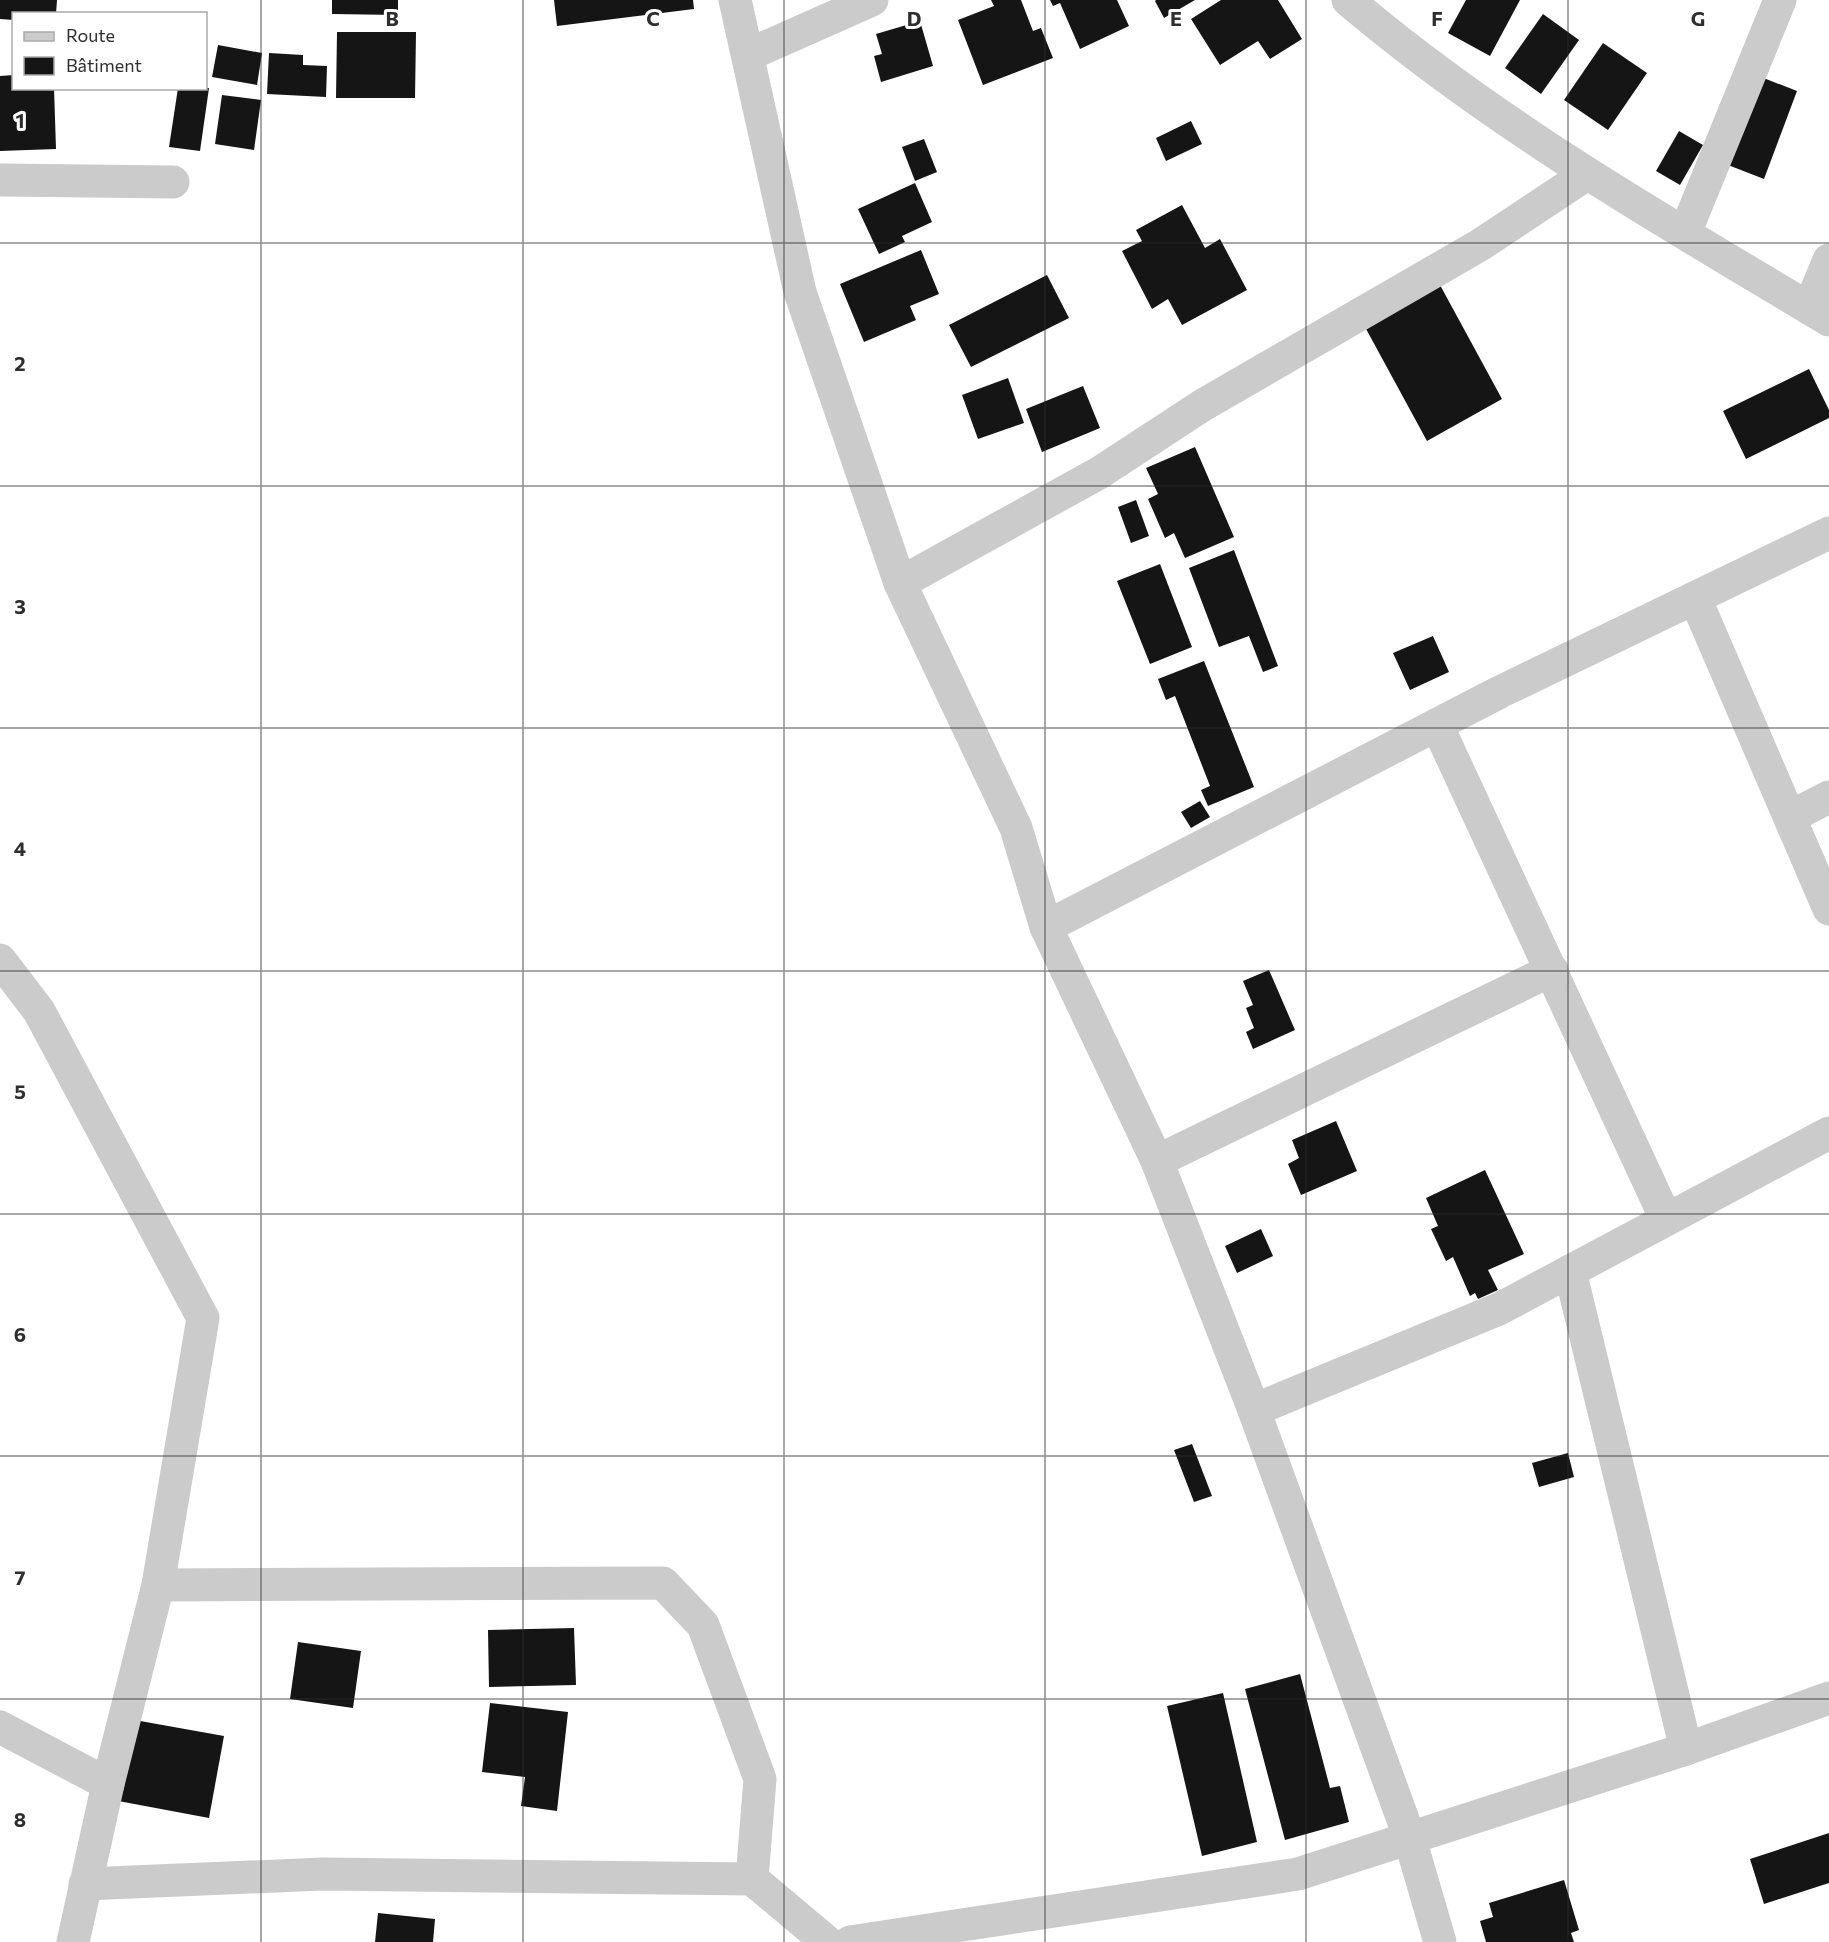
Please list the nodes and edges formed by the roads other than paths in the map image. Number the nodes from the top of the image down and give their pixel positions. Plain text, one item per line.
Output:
1 (735, 0) edge
2 (872, 0) edge
3 (1348, 0) edge
4 (1780, 0) edge
5 (748, 55) junction
6 (1587, 174) junction
7 (0, 180) edge
8 (173, 182) dead end
9 (1685, 233) junction
10 (1829, 260) edge
11 (1819, 314) edge
12 (1829, 533) edge
13 (900, 583) junction
14 (1695, 598) junction
15 (1437, 725) junction
16 (1829, 797) edge
17 (1790, 818) junction
18 (1829, 909) edge
19 (1046, 927) junction
20 (0, 960) edge
21 (1552, 970) junction
22 (1829, 1133) edge
23 (1157, 1161) junction
24 (1666, 1219) junction
25 (1570, 1271) junction
26 (1254, 1410) junction
27 (158, 1585) junction
28 (1829, 1698) edge
29 (0, 1727) edge
30 (1686, 1749) junction
31 (108, 1784) junction
32 (1409, 1836) junction
33 (752, 1879) junction
34 (85, 1884) junction
35 (73, 1942) edge
36 (827, 1942) edge
37 (850, 1942) edge
38 (1440, 1942) edge

1 - 5 street
2 - 5 street
3 - 6 street
4 - 9 street
5 - 13 street
6 - 9 street
6 - 13 street
7 - 8 street
9 - 11 street
10 - 11 street
12 - 14 street
13 - 19 street
14 - 15 street
14 - 17 street
15 - 19 street
15 - 21 street
16 - 17 street
17 - 18 street
19 - 23 street
20 - 27 street
21 - 23 street
21 - 24 street
22 - 24 street
23 - 26 street
24 - 25 street
25 - 26 street
25 - 30 street
26 - 32 street
27 - 31 street
27 - 33 street
28 - 30 street
29 - 31 street
30 - 32 street
31 - 34 street
32 - 37 street
32 - 38 street
33 - 34 street
33 - 36 street
34 - 35 street

